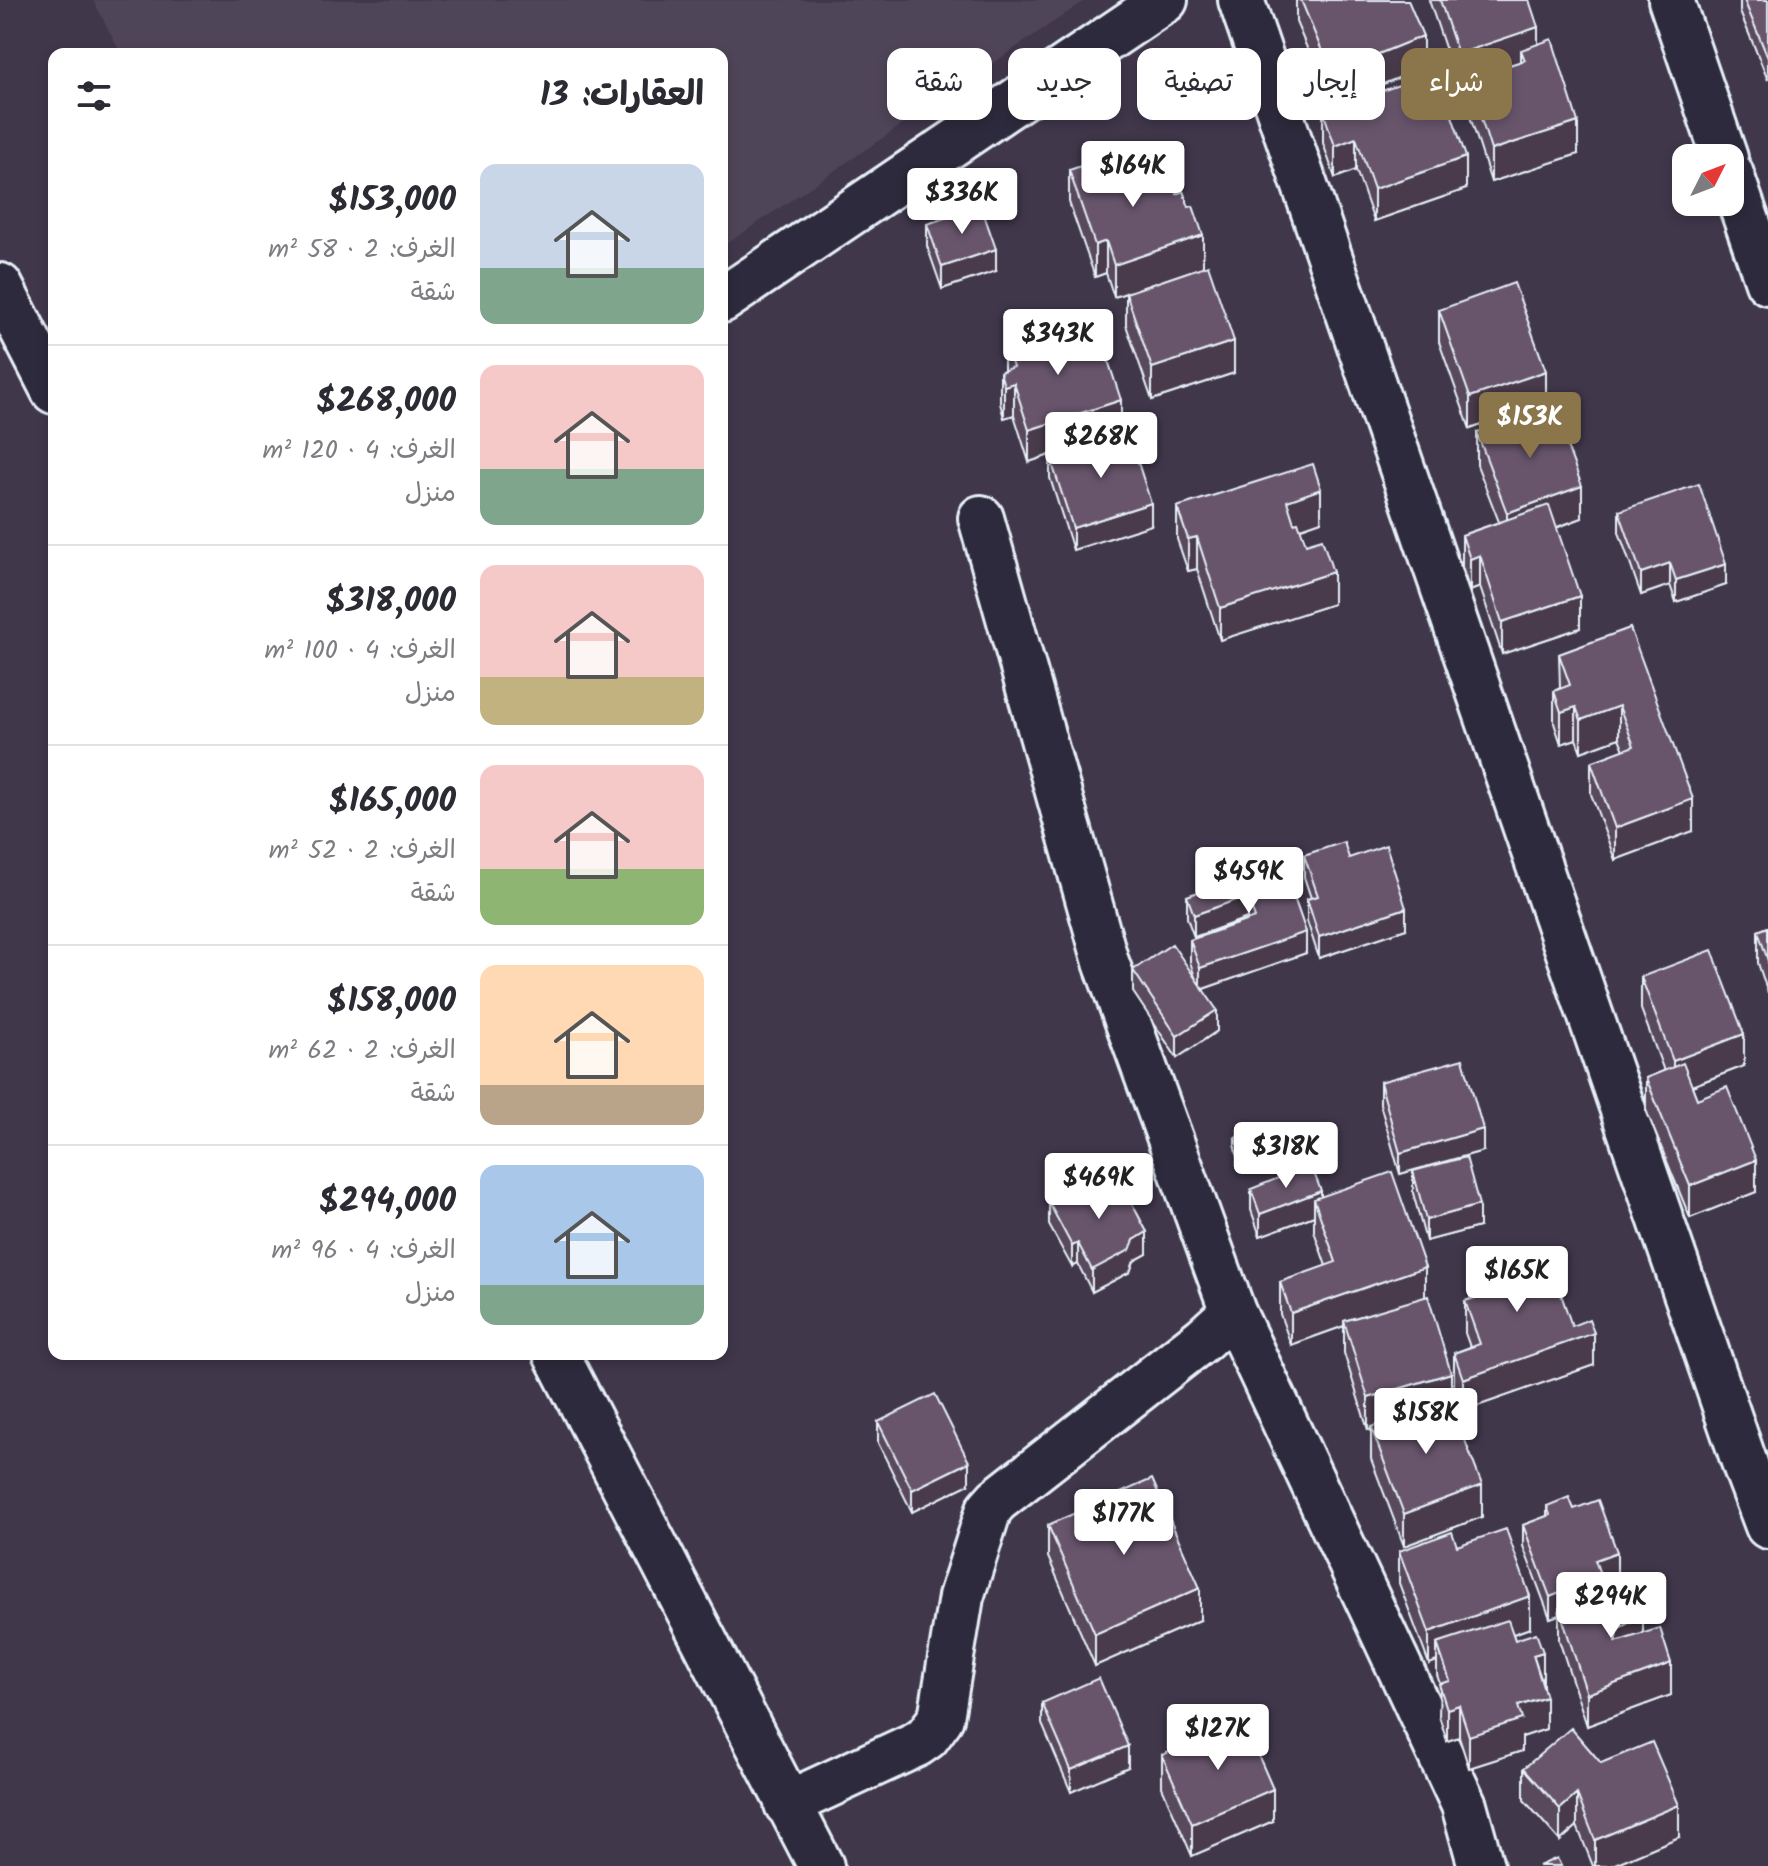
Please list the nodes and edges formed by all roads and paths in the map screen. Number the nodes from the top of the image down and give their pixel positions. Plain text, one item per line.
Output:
1 (1165, 0) edge
2 (1241, 0) edge
3 (1671, 0) edge
4 (1728, 144) edge
5 (1744, 189) edge
6 (1768, 282) edge
7 (0, 286) edge
8 (728, 296) edge
9 (48, 379) edge
10 (981, 518) dead end
11 (1233, 1312) junction
12 (559, 1360) edge
13 (1768, 1526) edge
14 (787, 1804) junction
15 (821, 1866) edge
16 (1481, 1866) edge

1 - 8 street
2 - 13 street
3 - 4 street
5 - 6 street
7 - 9 street
10 - 11 street
11 - 14 street
11 - 16 street
12 - 14 street
14 - 15 street

